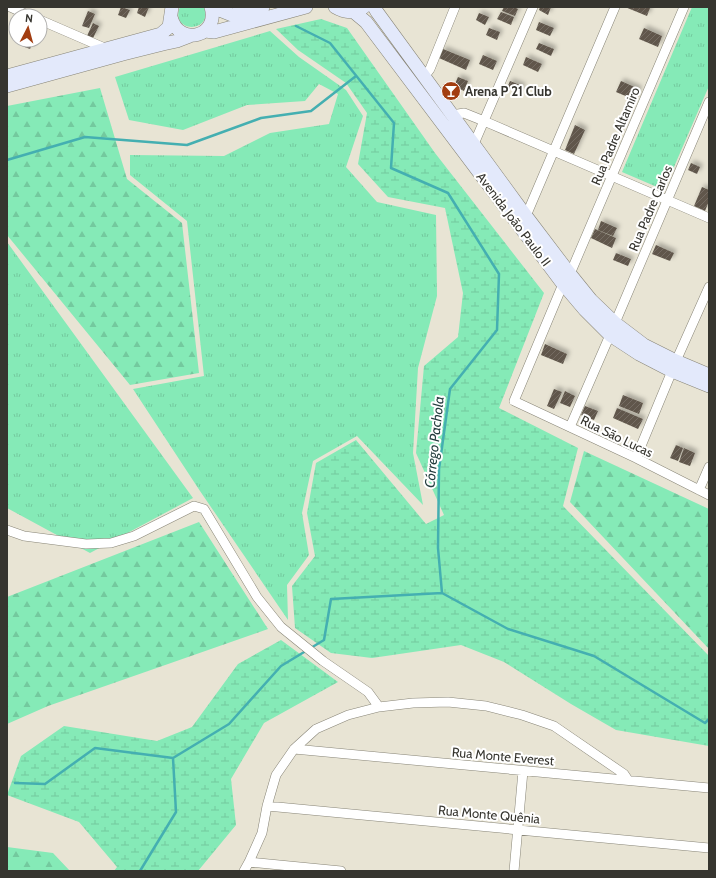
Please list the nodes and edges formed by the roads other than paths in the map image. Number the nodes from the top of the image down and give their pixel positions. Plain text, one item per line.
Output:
1 (211, 7) edge
2 (215, 7) edge
3 (264, 7) edge
4 (306, 7) edge
5 (335, 7) edge
6 (374, 7) edge
7 (455, 7) edge
8 (533, 7) edge
9 (615, 7) edge
10 (684, 7) edge
11 (359, 9) edge
12 (172, 10) edge
13 (48, 24) edge
14 (204, 31) junction
15 (190, 36) junction
16 (106, 49) junction
17 (122, 54) junction
18 (424, 77) junction
19 (8, 78) edge
20 (709, 102) edge
21 (447, 119) junction
22 (484, 121) junction
23 (474, 144) junction
24 (553, 150) junction
25 (612, 176) junction
26 (667, 200) junction
27 (526, 216) junction
28 (709, 218) edge
29 (566, 279) junction
30 (709, 287) edge
31 (613, 329) junction
32 (674, 366) junction
33 (709, 375) edge
34 (709, 386) edge
35 (514, 401) joint
36 (570, 427) junction
37 (636, 458) junction
38 (709, 467) edge
39 (699, 490) junction
40 (709, 495) edge
41 (7, 530) edge
42 (379, 707) junction
43 (294, 749) junction
44 (523, 770) junction
45 (628, 780) junction
46 (709, 788) edge
47 (267, 806) junction
48 (518, 829) junction
49 (709, 848) edge
50 (249, 862) junction
51 (244, 871) edge
52 (341, 871) edge
53 (514, 871) edge

1 - 14 street
2 - 3 street
4 - 14 street
5 - 11 street
6 - 18 street, Avenida João Paulo II
7 - 18 street
8 - 22 street
9 - 24 street
10 - 25 street, Rua Padre Altamiro
11 - 21 street, Avenida João Paulo II
12 - 15 street
12 - 16 street
13 - 16 street
14 - 15 street
15 - 17 street
16 - 17 street
16 - 19 street
17 - 19 street
18 - 21 street, Avenida João Paulo II
20 - 26 street, Rua Padre Carlos
21 - 22 street
21 - 23 street, Avenida João Paulo II
21 - 29 street, Avenida João Paulo II
22 - 23 street
22 - 24 street
23 - 27 street, Avenida João Paulo II
24 - 25 street
24 - 27 street
25 - 26 street
25 - 29 street, Rua Padre Altamiro
26 - 28 street
26 - 31 street, Rua Padre Carlos
27 - 29 street, Avenida João Paulo II
29 - 31 street, Avenida João Paulo II
29 - 35 street, Rua Padre Altamiro
30 - 32 street
31 - 32 street, Avenida João Paulo II
31 - 36 street, Rua Padre Carlos
32 - 33 street, Avenida João Paulo II
32 - 34 street, Avenida João Paulo II
32 - 37 street
35 - 36 street, Rua São Lucas
36 - 37 street, Rua São Lucas
37 - 39 street, Rua São Lucas
38 - 39 street
39 - 40 street, Rua São Lucas
41 - 42 street
42 - 43 street
42 - 45 street
43 - 44 street, Rua Monte Everest
43 - 47 street
44 - 45 street, Rua Monte Everest
44 - 48 street
45 - 46 street, Rua Monte Everest
47 - 48 street, Rua Monte Quênia
47 - 50 street
48 - 49 street, Rua Monte Quênia
48 - 53 street
50 - 51 street
50 - 52 street

